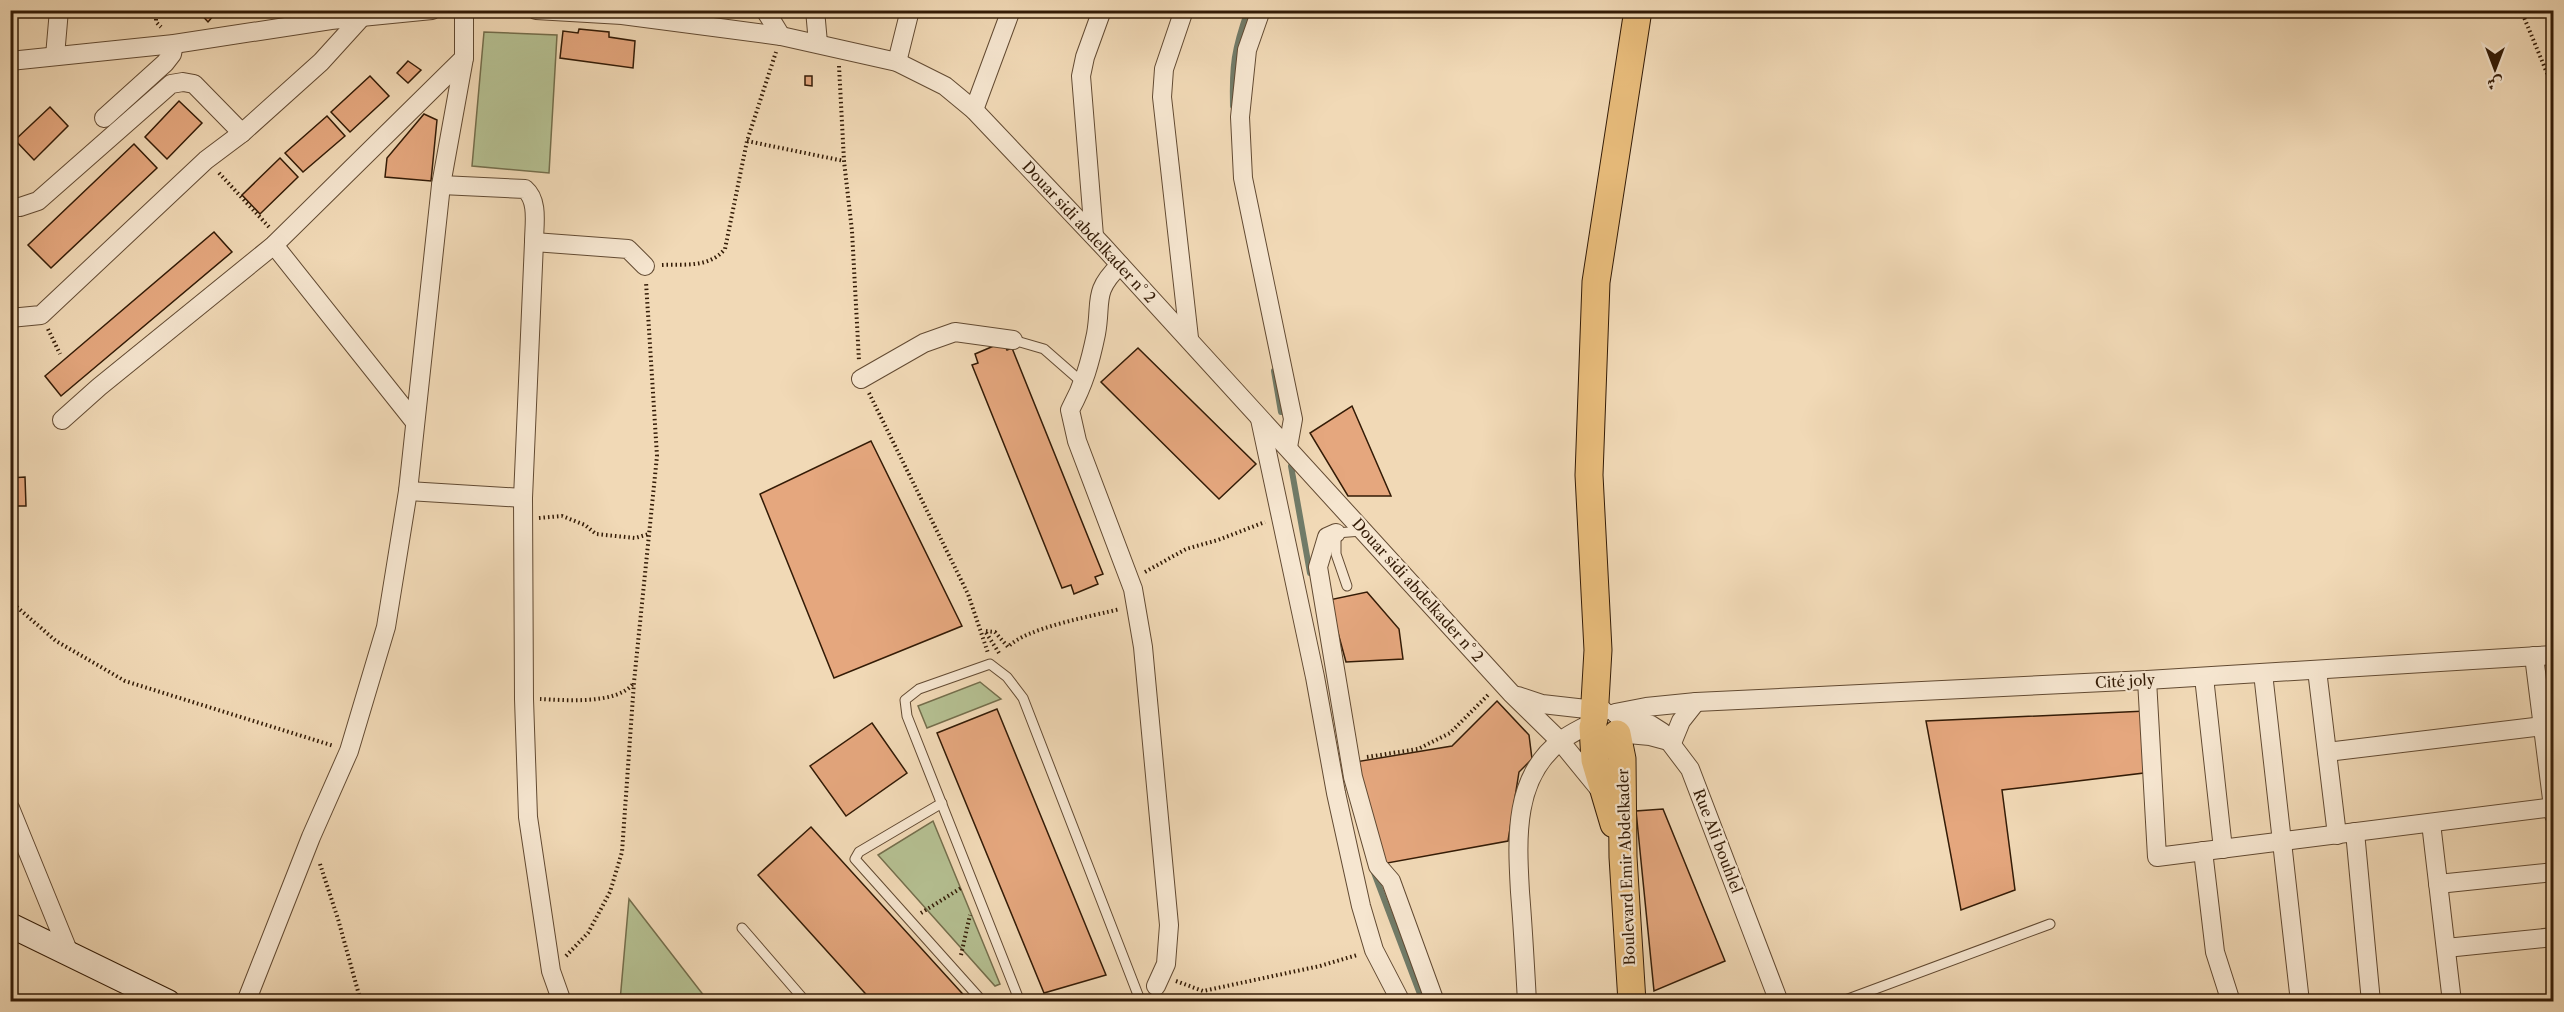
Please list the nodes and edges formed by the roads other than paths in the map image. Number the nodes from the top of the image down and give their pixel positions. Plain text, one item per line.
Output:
1 (59, 10) edge
2 (432, 10) edge
3 (464, 10) edge
4 (536, 10) edge
5 (765, 10) edge
6 (815, 10) edge
7 (910, 10) edge
8 (1011, 10) edge
9 (1102, 10) edge
10 (1184, 10) edge
11 (1261, 10) edge
12 (1638, 10) edge
13 (327, 15) edge
14 (361, 18) junction
15 (782, 36) junction
16 (818, 43) junction
17 (174, 44) junction
18 (55, 56) junction
19 (464, 57) junction
20 (10, 61) edge
21 (897, 62) junction
22 (974, 110) junction
23 (104, 118) dead end
24 (242, 133) junction
25 (441, 185) junction
26 (10, 207) edge
27 (1094, 236) junction
28 (276, 242) junction
29 (534, 242) junction
30 (1120, 265) junction
31 (645, 266) road end
32 (10, 318) edge
33 (1189, 339) junction
34 (1013, 340) joint
35 (861, 379) dead end
36 (1084, 384) junction
37 (1260, 419) junction
38 (63, 420) dead end
39 (414, 422) junction
40 (1288, 447) junction
41 (408, 491) junction
42 (523, 498) junction
43 (1365, 531) junction
44 (1336, 533) junction
45 (1347, 586) dead end
46 (2553, 655) edge
47 (2534, 656) junction
48 (2317, 670) junction
49 (2264, 673) junction
50 (2204, 677) junction
51 (2147, 680) junction
52 (1504, 690) junction
53 (1696, 702) junction
54 (1604, 723) junction
55 (2543, 726) junction
56 (1560, 741) junction
57 (1672, 743) junction
58 (2327, 752) junction
59 (1606, 798) junction
60 (942, 803) junction
61 (10, 808) edge
62 (2553, 810) edge
63 (2431, 823) junction
64 (2346, 833) junction
65 (2282, 841) junction
66 (2223, 849) junction
67 (2203, 851) junction
68 (1623, 857) junction
69 (2553, 872) edge
70 (2438, 884) junction
71 (2050, 924) dead end
72 (10, 925) edge
73 (742, 928) dead end
74 (2553, 937) edge
75 (2446, 948) junction
76 (69, 953) junction
77 (1158, 981) joint
78 (1139, 1001) edge
79 (168, 1002) edge
80 (246, 1002) edge
81 (562, 1002) edge
82 (806, 1002) edge
83 (983, 1002) edge
84 (1020, 1002) edge
85 (1401, 1002) edge
86 (1435, 1002) edge
87 (1527, 1002) edge
88 (1632, 1002) edge
89 (1779, 1002) edge
90 (1840, 1002) edge
91 (2231, 1002) edge
92 (2300, 1002) edge
93 (2371, 1002) edge
94 (2451, 1002) edge

1 - 18 street
2 - 14 street
3 - 19 street
4 - 15 street, Douar sidi abdelkader n° 2
5 - 15 street
6 - 16 street
7 - 21 street
8 - 22 street
9 - 27 street
10 - 33 street
11 - 40 street
12 - 54 main road
13 - 14 street
13 - 17 street
14 - 24 street
15 - 16 street, Douar sidi abdelkader n° 2
16 - 21 street, Douar sidi abdelkader n° 2
17 - 18 street
17 - 23 street
18 - 20 street
19 - 25 street
19 - 28 street
21 - 22 street, Douar sidi abdelkader n° 2
22 - 27 street, Douar sidi abdelkader n° 2
24 - 26 street
24 - 32 street
25 - 29 street
25 - 39 street
27 - 30 street, Douar sidi abdelkader n° 2
28 - 38 street
28 - 39 street
29 - 31 street
29 - 42 street
30 - 33 street, Douar sidi abdelkader n° 2
30 - 36 street
33 - 37 street, Douar sidi abdelkader n° 2
34 - 35 street
34 - 36 lane
36 - 77 street
37 - 40 street, Douar sidi abdelkader n° 2
37 - 85 street
39 - 41 street
40 - 43 street, Douar sidi abdelkader n° 2
41 - 42 street
41 - 80 street
42 - 81 street
43 - 44 lane
43 - 52 street, Douar sidi abdelkader n° 2
44 - 45 lane
44 - 86 street
46 - 47 street, Cité joly
47 - 48 street, Cité joly
47 - 55 street
48 - 49 street, Cité joly
48 - 58 street
49 - 50 street, Cité joly
49 - 65 street
50 - 51 street, Cité joly
50 - 66 street
51 - 53 street, Cité joly
51 - 67 street
52 - 54 street, Douar sidi abdelkader n° 2
52 - 56 street, Douar sidi abdelkader n° 2
53 - 54 street, Cité joly
53 - 57 street
54 - 56 street
54 - 57 street
54 - 59 main road
54 - 68 main road, Boulevard Emir Abdelkader
55 - 58 street
55 - 62 street
56 - 59 street, Douar sidi abdelkader n° 2
56 - 87 street
57 - 89 street, Rue Ali bouhlel
58 - 64 street
59 - 68 main road
60 - 78 lane
60 - 83 lane
60 - 84 lane
61 - 76 street
62 - 63 street
63 - 64 street
63 - 70 street
64 - 65 street
64 - 93 street
65 - 66 street
65 - 92 street
66 - 67 street
67 - 91 street
68 - 88 main road, Boulevard Emir Abdelkader
69 - 70 street
70 - 75 street
71 - 90 lane
72 - 76 street
73 - 82 lane
74 - 75 street
75 - 94 street
76 - 79 street
77 - 78 lane

